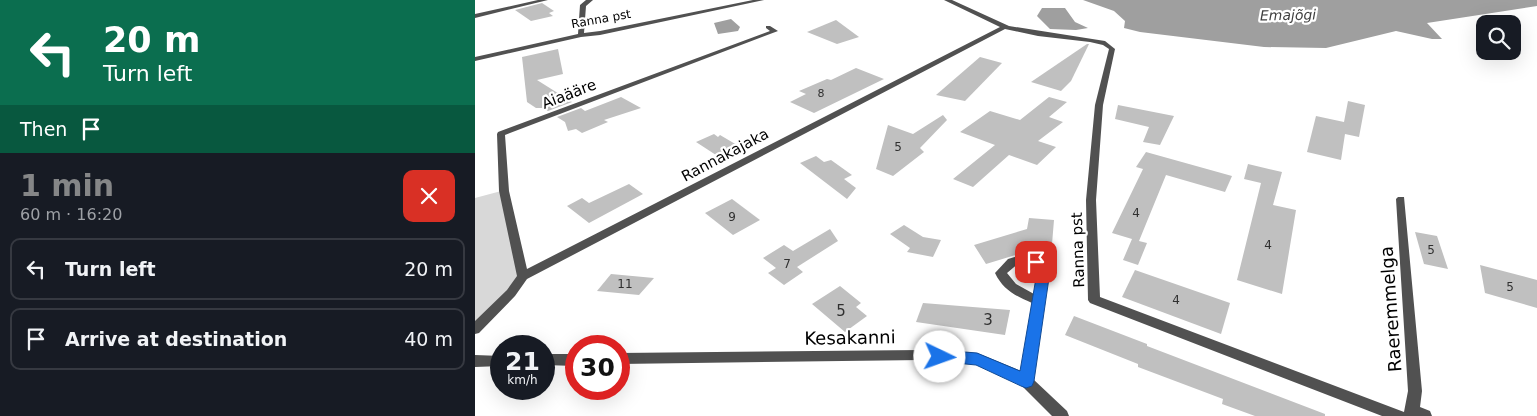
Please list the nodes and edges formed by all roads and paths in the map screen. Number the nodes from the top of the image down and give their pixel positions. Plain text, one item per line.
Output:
1 (545, 0) edge
2 (590, 0) edge
3 (761, 0) edge
4 (947, 0) edge
5 (475, 16) edge
6 (769, 27) dead end
7 (1004, 27) junction
8 (581, 35) junction
9 (475, 59) edge
10 (1401, 199) dead end
11 (523, 276) junction
12 (1038, 301) dead end
13 (475, 329) edge
14 (630, 359) edge
15 (475, 361) edge
16 (490, 361) edge
17 (1026, 381) junction
18 (1412, 415) edge
19 (1062, 416) edge

1 - 5 street
2 - 8 street
3 - 8 street, Ranna pst
4 - 7 street, Ranna pst
6 - 11 street, Aiaääre
7 - 11 street, Rannakajaka
7 - 18 street, Ranna pst
8 - 9 street, Ranna pst
10 - 18 street, Raeremmelga
11 - 13 street, Rannakajaka
12 - 17 street
14 - 17 street, Kesakanni
15 - 16 street
17 - 19 street, Kesakanni

